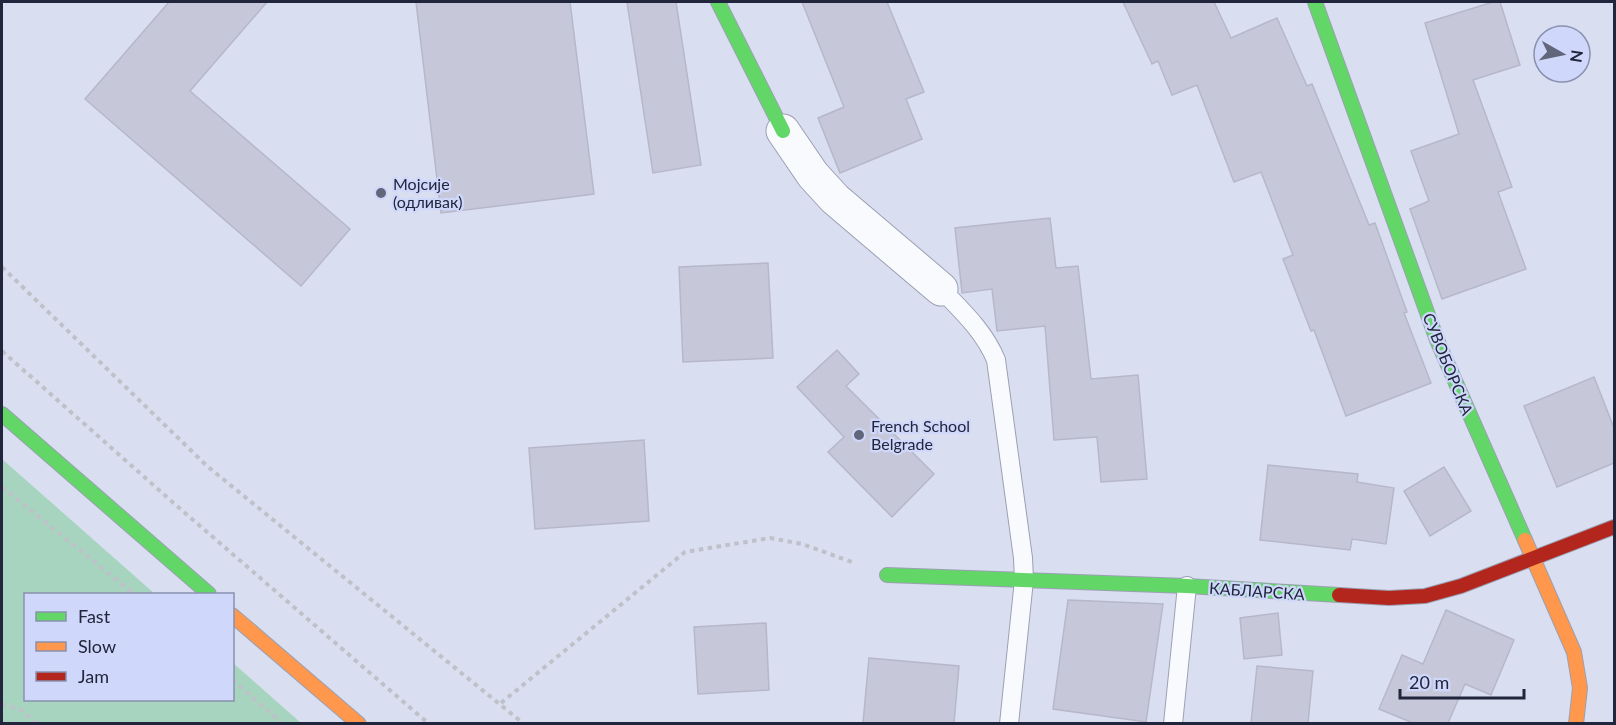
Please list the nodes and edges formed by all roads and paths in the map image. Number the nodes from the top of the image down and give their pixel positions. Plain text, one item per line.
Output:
1 (718, 2) edge
2 (1315, 2) edge
3 (783, 131) joint
4 (2, 267) edge
5 (941, 289) joint
6 (2, 351) edge
7 (2, 414) edge
8 (2, 487) edge
9 (1614, 527) edge
10 (1532, 558) junction
11 (887, 575) joint
12 (1024, 580) junction
13 (1187, 586) junction
14 (133, 593) edge
15 (208, 593) edge
16 (234, 617) edge
17 (234, 682) edge
18 (501, 703) junction
19 (2, 704) edge
20 (38, 723) edge
21 (283, 723) edge
22 (359, 723) edge
23 (429, 723) edge
24 (524, 723) edge
25 (1009, 723) edge
26 (1173, 723) edge
27 (1576, 723) edge

1 - 3 street
2 - 10 street, СУВОБОРСКА
3 - 5 street
4 - 18 path
5 - 12 lane
6 - 23 path
7 - 15 street
8 - 14 path
9 - 10 street, КАБЛАРСКА
10 - 13 street, КАБЛАРСКА
10 - 27 street, СУВОБОРСКА
11 - 12 street, КАБЛАРСКА
11 - 18 path
12 - 13 street, КАБЛАРСКА
12 - 25 lane
13 - 26 lane
16 - 22 street
17 - 21 path
18 - 24 path
19 - 20 path

